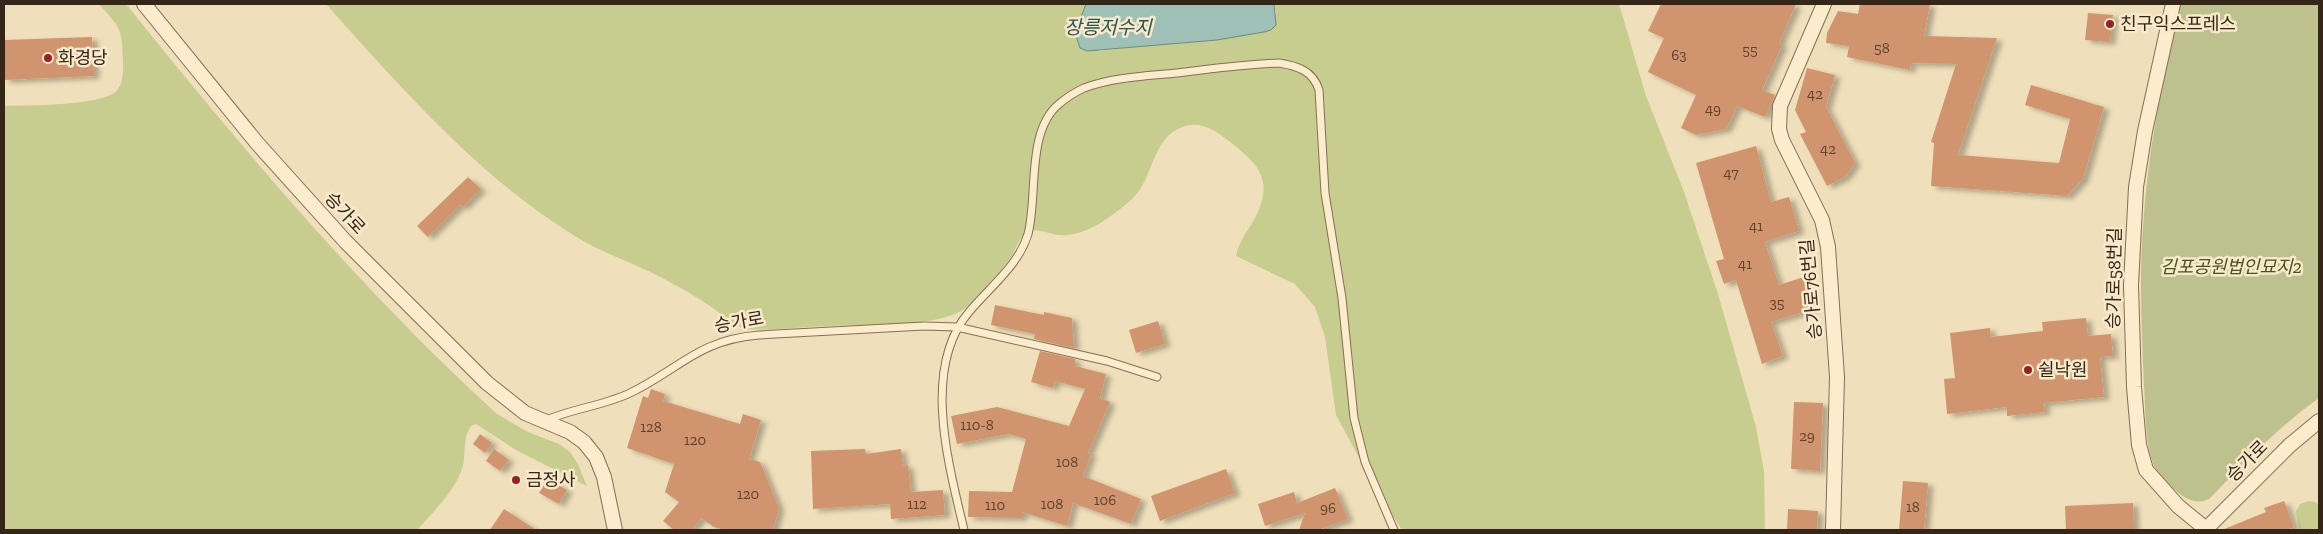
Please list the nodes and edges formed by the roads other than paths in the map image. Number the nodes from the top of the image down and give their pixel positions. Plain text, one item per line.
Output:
1 (144, 4) edge
2 (1824, 4) edge
3 (2173, 4) edge
4 (958, 327) junction
5 (1157, 376) dead end
6 (2319, 420) edge
7 (544, 421) junction
8 (615, 530) edge
9 (964, 530) edge
10 (1394, 530) edge
11 (1833, 530) edge
12 (2205, 530) edge

1 - 7 street, 승가로
2 - 11 street, 승가로76번길
3 - 12 street, 승가로58번길
4 - 5 lane, 승가로
4 - 7 lane, 승가로
4 - 9 lane
4 - 10 lane
6 - 12 street, 승가로
7 - 8 street, 승가로

